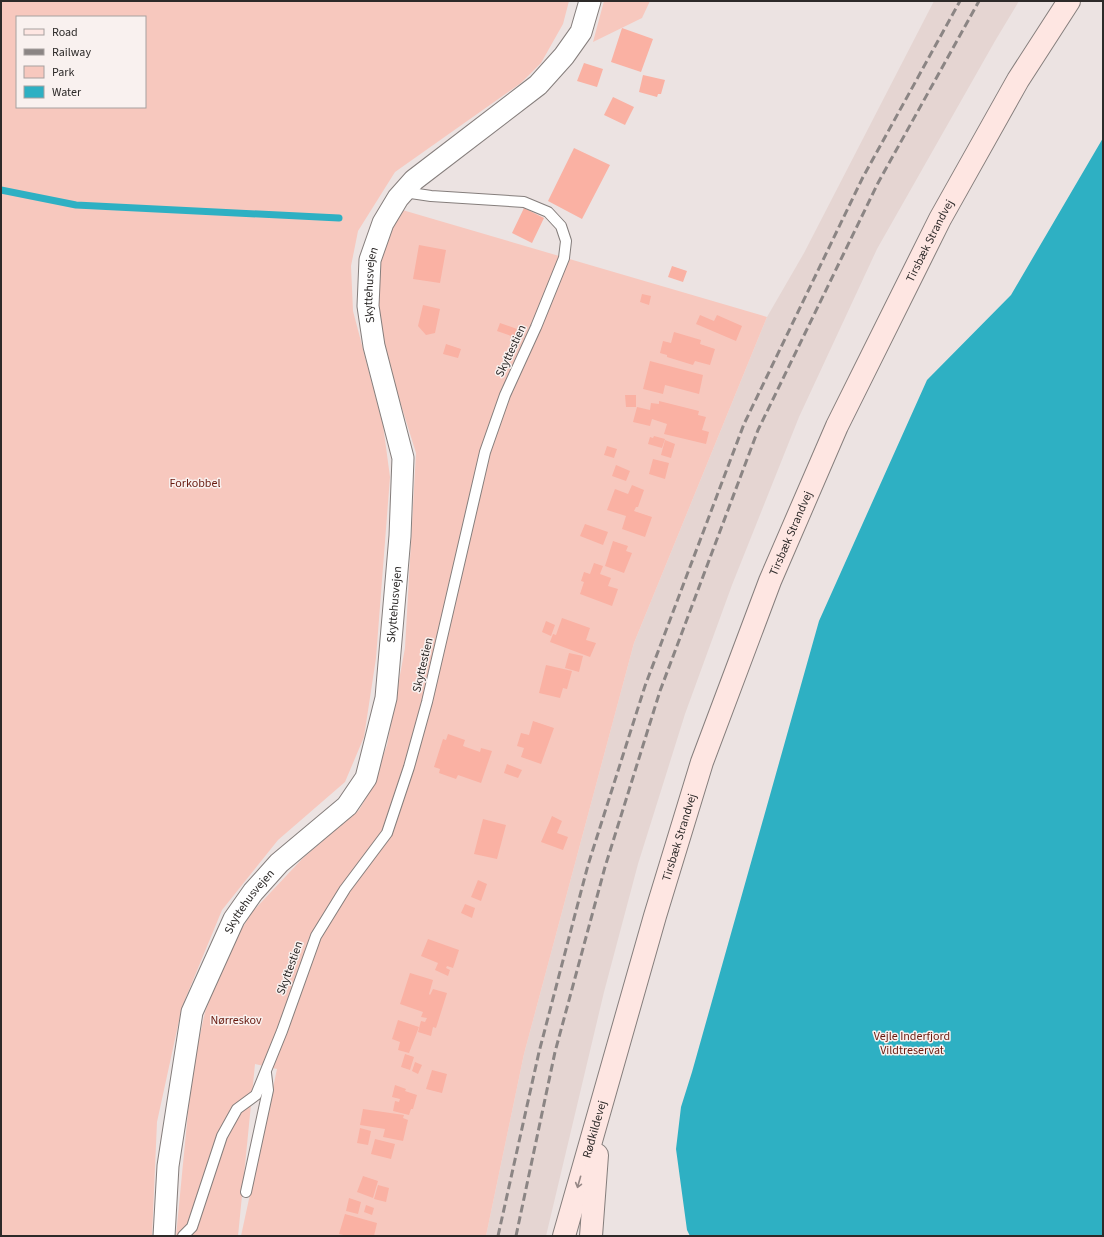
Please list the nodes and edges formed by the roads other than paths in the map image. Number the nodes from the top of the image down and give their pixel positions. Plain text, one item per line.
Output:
1 (590, 1) edge
2 (1069, 1) edge
3 (404, 192) junction
4 (266, 1070) junction
5 (601, 1104) junction
6 (246, 1192) dead end
7 (164, 1236) edge
8 (183, 1236) edge
9 (564, 1236) edge
10 (590, 1236) edge

1 - 3 street, Skyttehusvejen
2 - 5 street, Tirsbæk Strandvej
3 - 4 lane, Skyttestien
3 - 7 street, Skyttehusvejen
4 - 6 lane
4 - 8 lane, Skyttestien
5 -> 9 street, Rødkildevej
5 - 10 street, Rødkildevej

